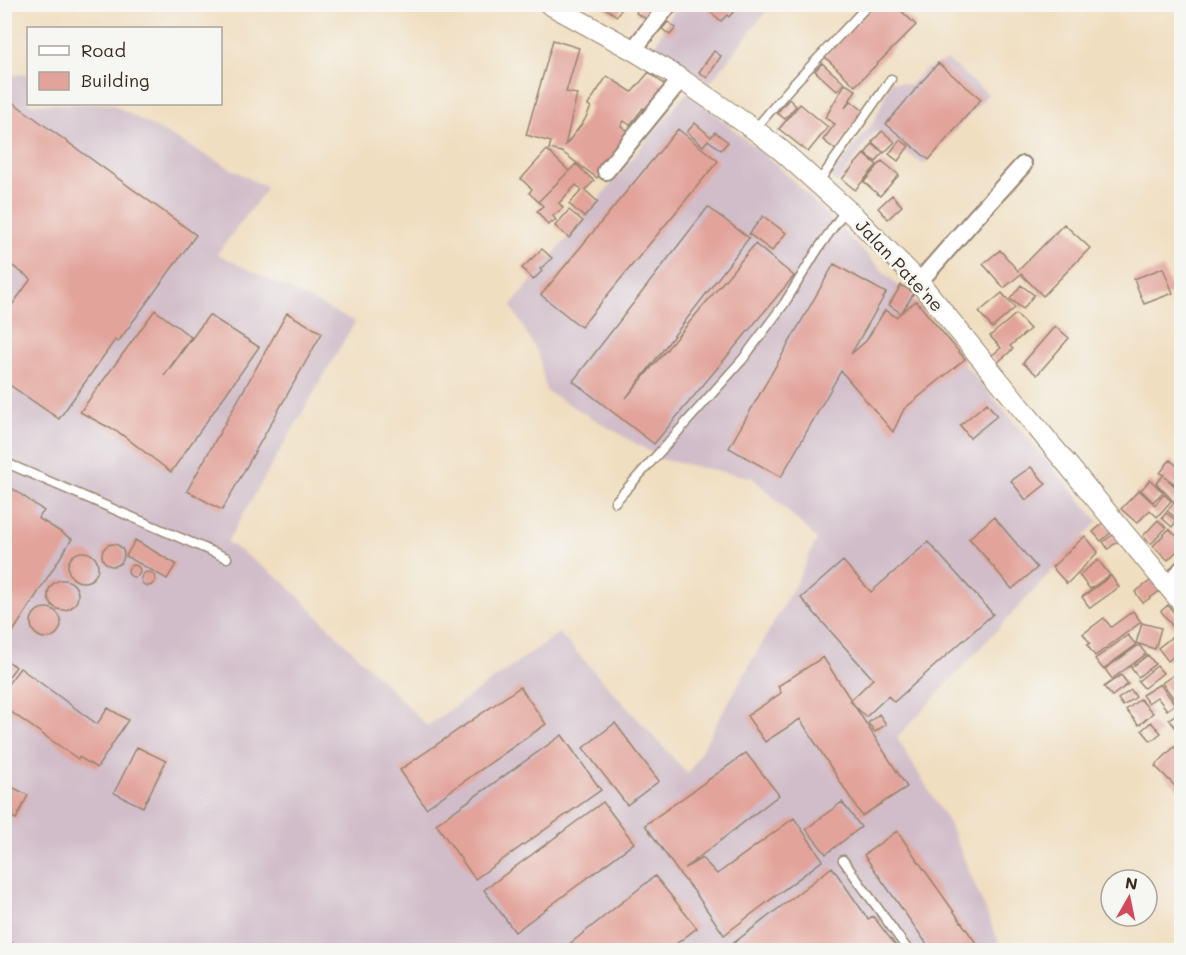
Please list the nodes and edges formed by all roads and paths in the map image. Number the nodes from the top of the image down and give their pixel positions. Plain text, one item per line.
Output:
1 (549, 4) edge
2 (669, 4) edge
3 (869, 4) edge
4 (633, 50) junction
5 (681, 79) junction
6 (891, 79) dead end
7 (755, 130) junction
8 (1023, 165) dead end
9 (606, 171) dead end
10 (818, 184) junction
11 (846, 209) junction
12 (919, 282) junction
13 (4, 462) edge
14 (615, 502) dead end
15 (226, 558) dead end
16 (1182, 569) edge
17 (1168, 587) junction
18 (1182, 603) edge
19 (843, 860) dead end
20 (908, 951) edge

1 - 4 street, Jalan Pate'ne
2 - 4 street
3 - 7 lane
4 - 5 street, Jalan Pate'ne
5 - 7 street, Jalan Pate'ne
5 - 9 street
6 - 10 lane
7 - 10 street, Jalan Pate'ne
8 - 12 street
10 - 11 street, Jalan Pate'ne
11 - 12 street, Jalan Pate'ne
11 - 14 lane
12 - 17 street, Jalan Pate'ne
13 - 15 lane
16 - 17 street
17 - 18 street, Jalan Pate'ne
19 - 20 lane

